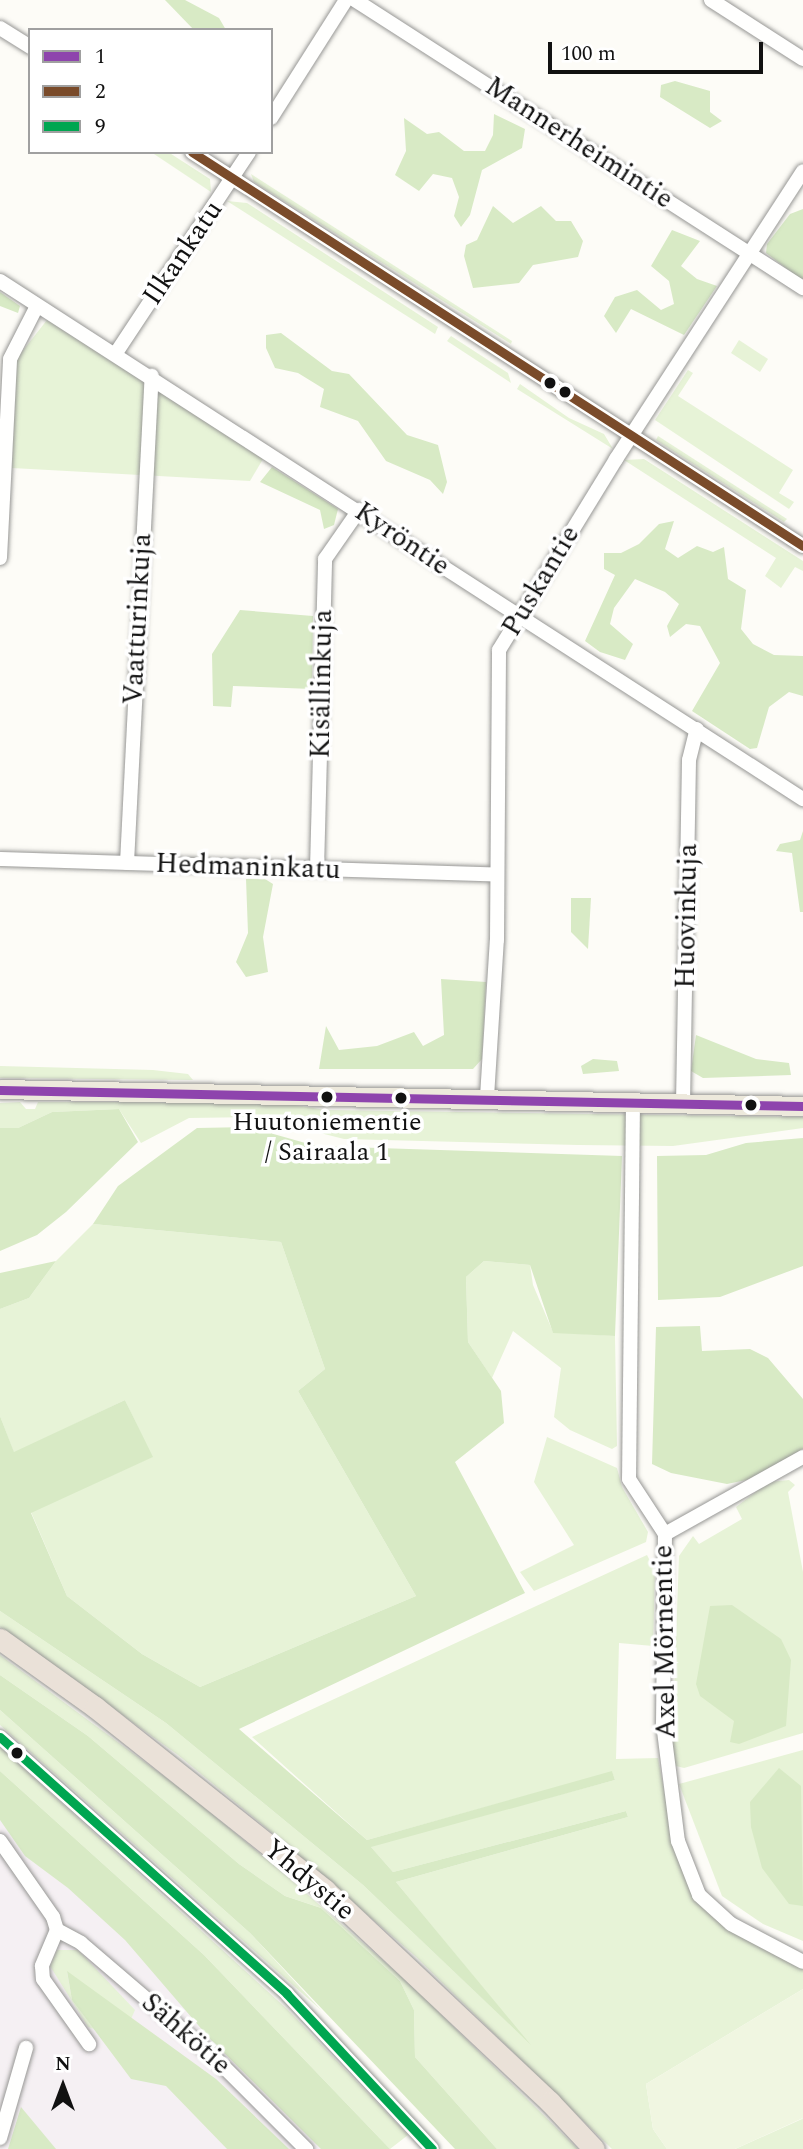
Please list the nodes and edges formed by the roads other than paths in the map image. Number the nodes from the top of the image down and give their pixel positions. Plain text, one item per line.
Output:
1 (346, 0) edge
2 (355, 0) edge
3 (712, 0) edge
4 (0, 28) edge
5 (28, 46) edge
6 (803, 59) edge
7 (273, 115) edge
8 (195, 154) edge
9 (248, 154) edge
10 (803, 171) edge
11 (233, 179) junction
12 (751, 253) junction
13 (0, 281) edge
14 (803, 288) edge
15 (37, 306) junction
16 (116, 353) junction
17 (5, 360) edge
18 (152, 376) junction
19 (631, 435) junction
20 (359, 510) junction
21 (803, 545) edge
22 (0, 558) edge
23 (517, 615) junction
24 (697, 729) junction
25 (803, 799) edge
26 (0, 859) edge
27 (127, 863) junction
28 (317, 869) junction
29 (497, 875) junction
30 (4, 1089) edge
31 (487, 1097) junction
32 (633, 1101) junction
33 (683, 1104) junction
34 (803, 1106) edge
35 (803, 1457) edge
36 (665, 1534) junction
37 (0, 1639) edge
38 (0, 1737) edge
39 (0, 1841) edge
40 (57, 1930) junction
41 (803, 1962) edge
42 (89, 2044) dead end
43 (26, 2048) dead end
44 (0, 2138) edge
45 (428, 2148) edge
46 (306, 2149) edge
47 (594, 2149) edge

1 - 7 street
2 - 12 street, Mannerheimintie
3 - 6 street
4 - 5 street
8 - 11 street
9 - 11 street, Ilkankatu
10 - 12 street, Puskantie
11 - 16 street, Ilkankatu
11 - 19 street
12 - 14 street, Mannerheimintie
12 - 19 street, Puskantie
13 - 15 street, Kyröntie
15 - 16 street, Kyröntie
15 - 17 street
16 - 18 street, Kyröntie
17 - 22 street
18 - 20 street, Kyröntie
18 - 27 street, Vaatturinkuja
19 - 21 street
19 - 23 street, Puskantie
20 - 23 street, Kyröntie
20 - 28 street, Kisällinkuja
23 - 24 street, Kyröntie
23 - 29 street, Puskantie
24 - 25 street, Kyröntie
24 - 33 street, Huovinkuja
26 - 27 street, Hedmaninkatu
27 - 28 street, Hedmaninkatu
28 - 29 street, Hedmaninkatu
29 - 31 street, Puskantie
30 - 31 main road
31 - 32 main road
32 - 33 main road
32 - 36 street, Axel Mörnentie
33 - 34 main road
35 - 36 street
36 - 41 street, Axel Mörnentie
37 - 47 highway, Yhdystie
38 - 45 street
39 - 40 street
40 - 42 street
40 - 46 street, Sähkötie
43 - 44 street

